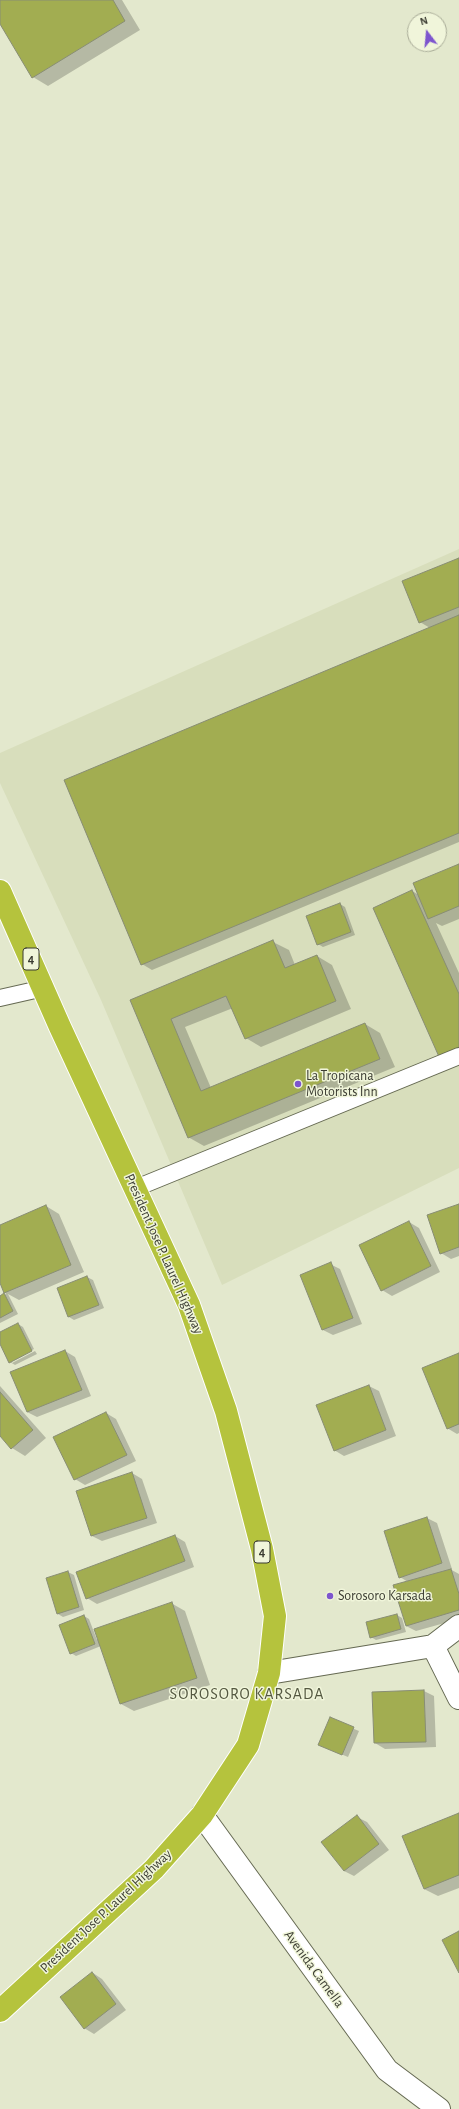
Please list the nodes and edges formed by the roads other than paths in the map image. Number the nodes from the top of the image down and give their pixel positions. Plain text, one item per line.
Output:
1 (0, 891) edge
2 (44, 988) junction
3 (0, 998) edge
4 (459, 1056) edge
5 (136, 1188) junction
6 (459, 1626) edge
7 (433, 1646) junction
8 (269, 1672) junction
9 (459, 1698) edge
10 (202, 1815) junction
11 (0, 2012) edge
12 (439, 2109) edge

1 - 2 highway, President Jose P. Laurel Highway / 4
2 - 3 lane
2 - 5 highway, President Jose P. Laurel Highway / 4
4 - 5 lane
5 - 8 highway, President Jose P. Laurel Highway / 4
6 - 7 street
7 - 8 street
7 - 9 street
8 - 10 highway, President Jose P. Laurel Highway / 4
10 - 11 highway, President Jose P. Laurel Highway / 4
10 - 12 street, Avenida Camella

